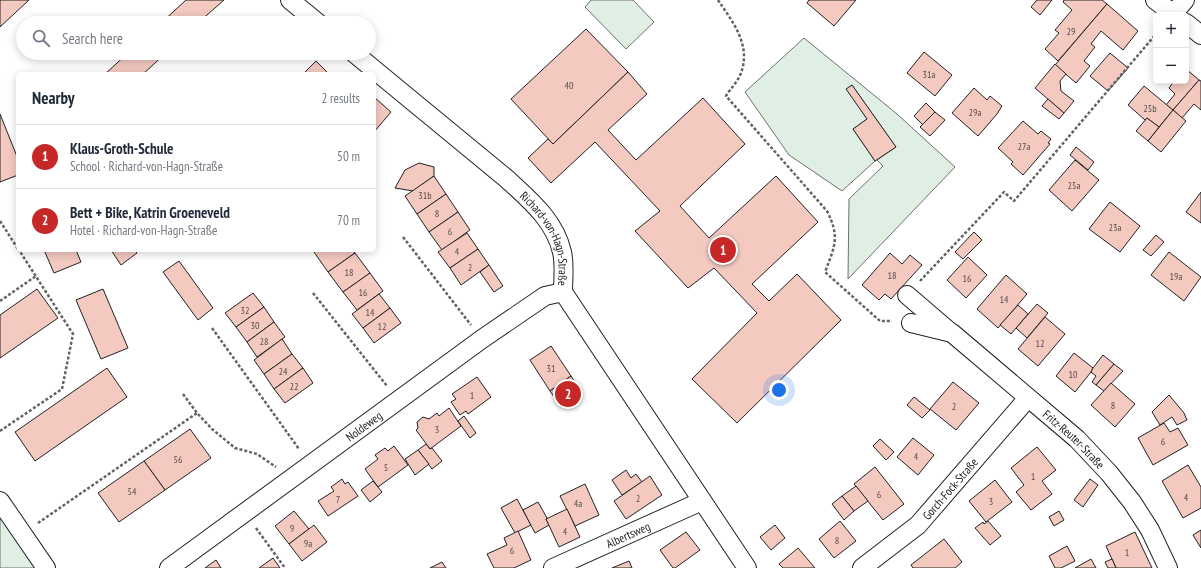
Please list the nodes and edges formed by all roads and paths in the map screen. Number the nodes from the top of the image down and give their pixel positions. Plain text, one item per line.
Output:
1 (290, 0) edge
2 (718, 0) edge
3 (1155, 0) edge
4 (1185, 0) edge
5 (1171, 12) edge
6 (1180, 12) edge
7 (309, 16) edge
8 (1189, 26) edge
9 (1201, 35) edge
10 (1153, 38) edge
11 (362, 60) edge
12 (0, 221) edge
13 (403, 237) dead end
14 (16, 247) edge
15 (19, 252) edge
16 (36, 276) junction
17 (563, 292) junction
18 (313, 293) dead end
19 (907, 295) joint
20 (0, 301) edge
21 (911, 323) joint
22 (212, 328) dead end
23 (952, 333) junction
24 (482, 339) junction
25 (183, 394) dead end
26 (1028, 398) junction
27 (398, 401) junction
28 (197, 413) junction
29 (0, 431) edge
30 (310, 464) junction
31 (287, 481) junction
32 (0, 501) edge
33 (702, 501) junction
34 (245, 513) junction
35 (23, 534) junction
36 (46, 568) edge
37 (169, 568) edge
38 (285, 568) edge
39 (553, 568) edge
40 (747, 568) edge
41 (862, 568) edge
42 (1168, 568) edge

1 - 7 street
2 - 21 path
3 - 5 street
4 - 6 street
8 - 9 street
10 - 19 path
11 - 17 street, Richard-von-Hagn-Straße
12 - 14 path
13 - 24 path
15 - 16 path
16 - 20 path
16 - 29 path
17 - 24 street, Noldeweg
17 - 33 street, Richard-von-Hagn-Straße
18 - 27 path
19 - 23 street, Fritz-Reuter-Straße
21 - 23 street, Fritz-Reuter-Straße
22 - 30 path
23 - 26 street, Fritz-Reuter-Straße
24 - 27 street, Noldeweg
25 - 28 path
26 - 41 street, Gorch-Fock-Straße
26 - 42 street, Fritz-Reuter-Straße
27 - 30 street, Noldeweg
28 - 31 path
28 - 35 path
30 - 31 street, Noldeweg
31 - 34 street, Noldeweg
32 - 35 street
33 - 39 street, Albertsweg
33 - 40 street, Richard-von-Hagn-Straße
34 - 37 street, Noldeweg
34 - 38 path
35 - 36 street

